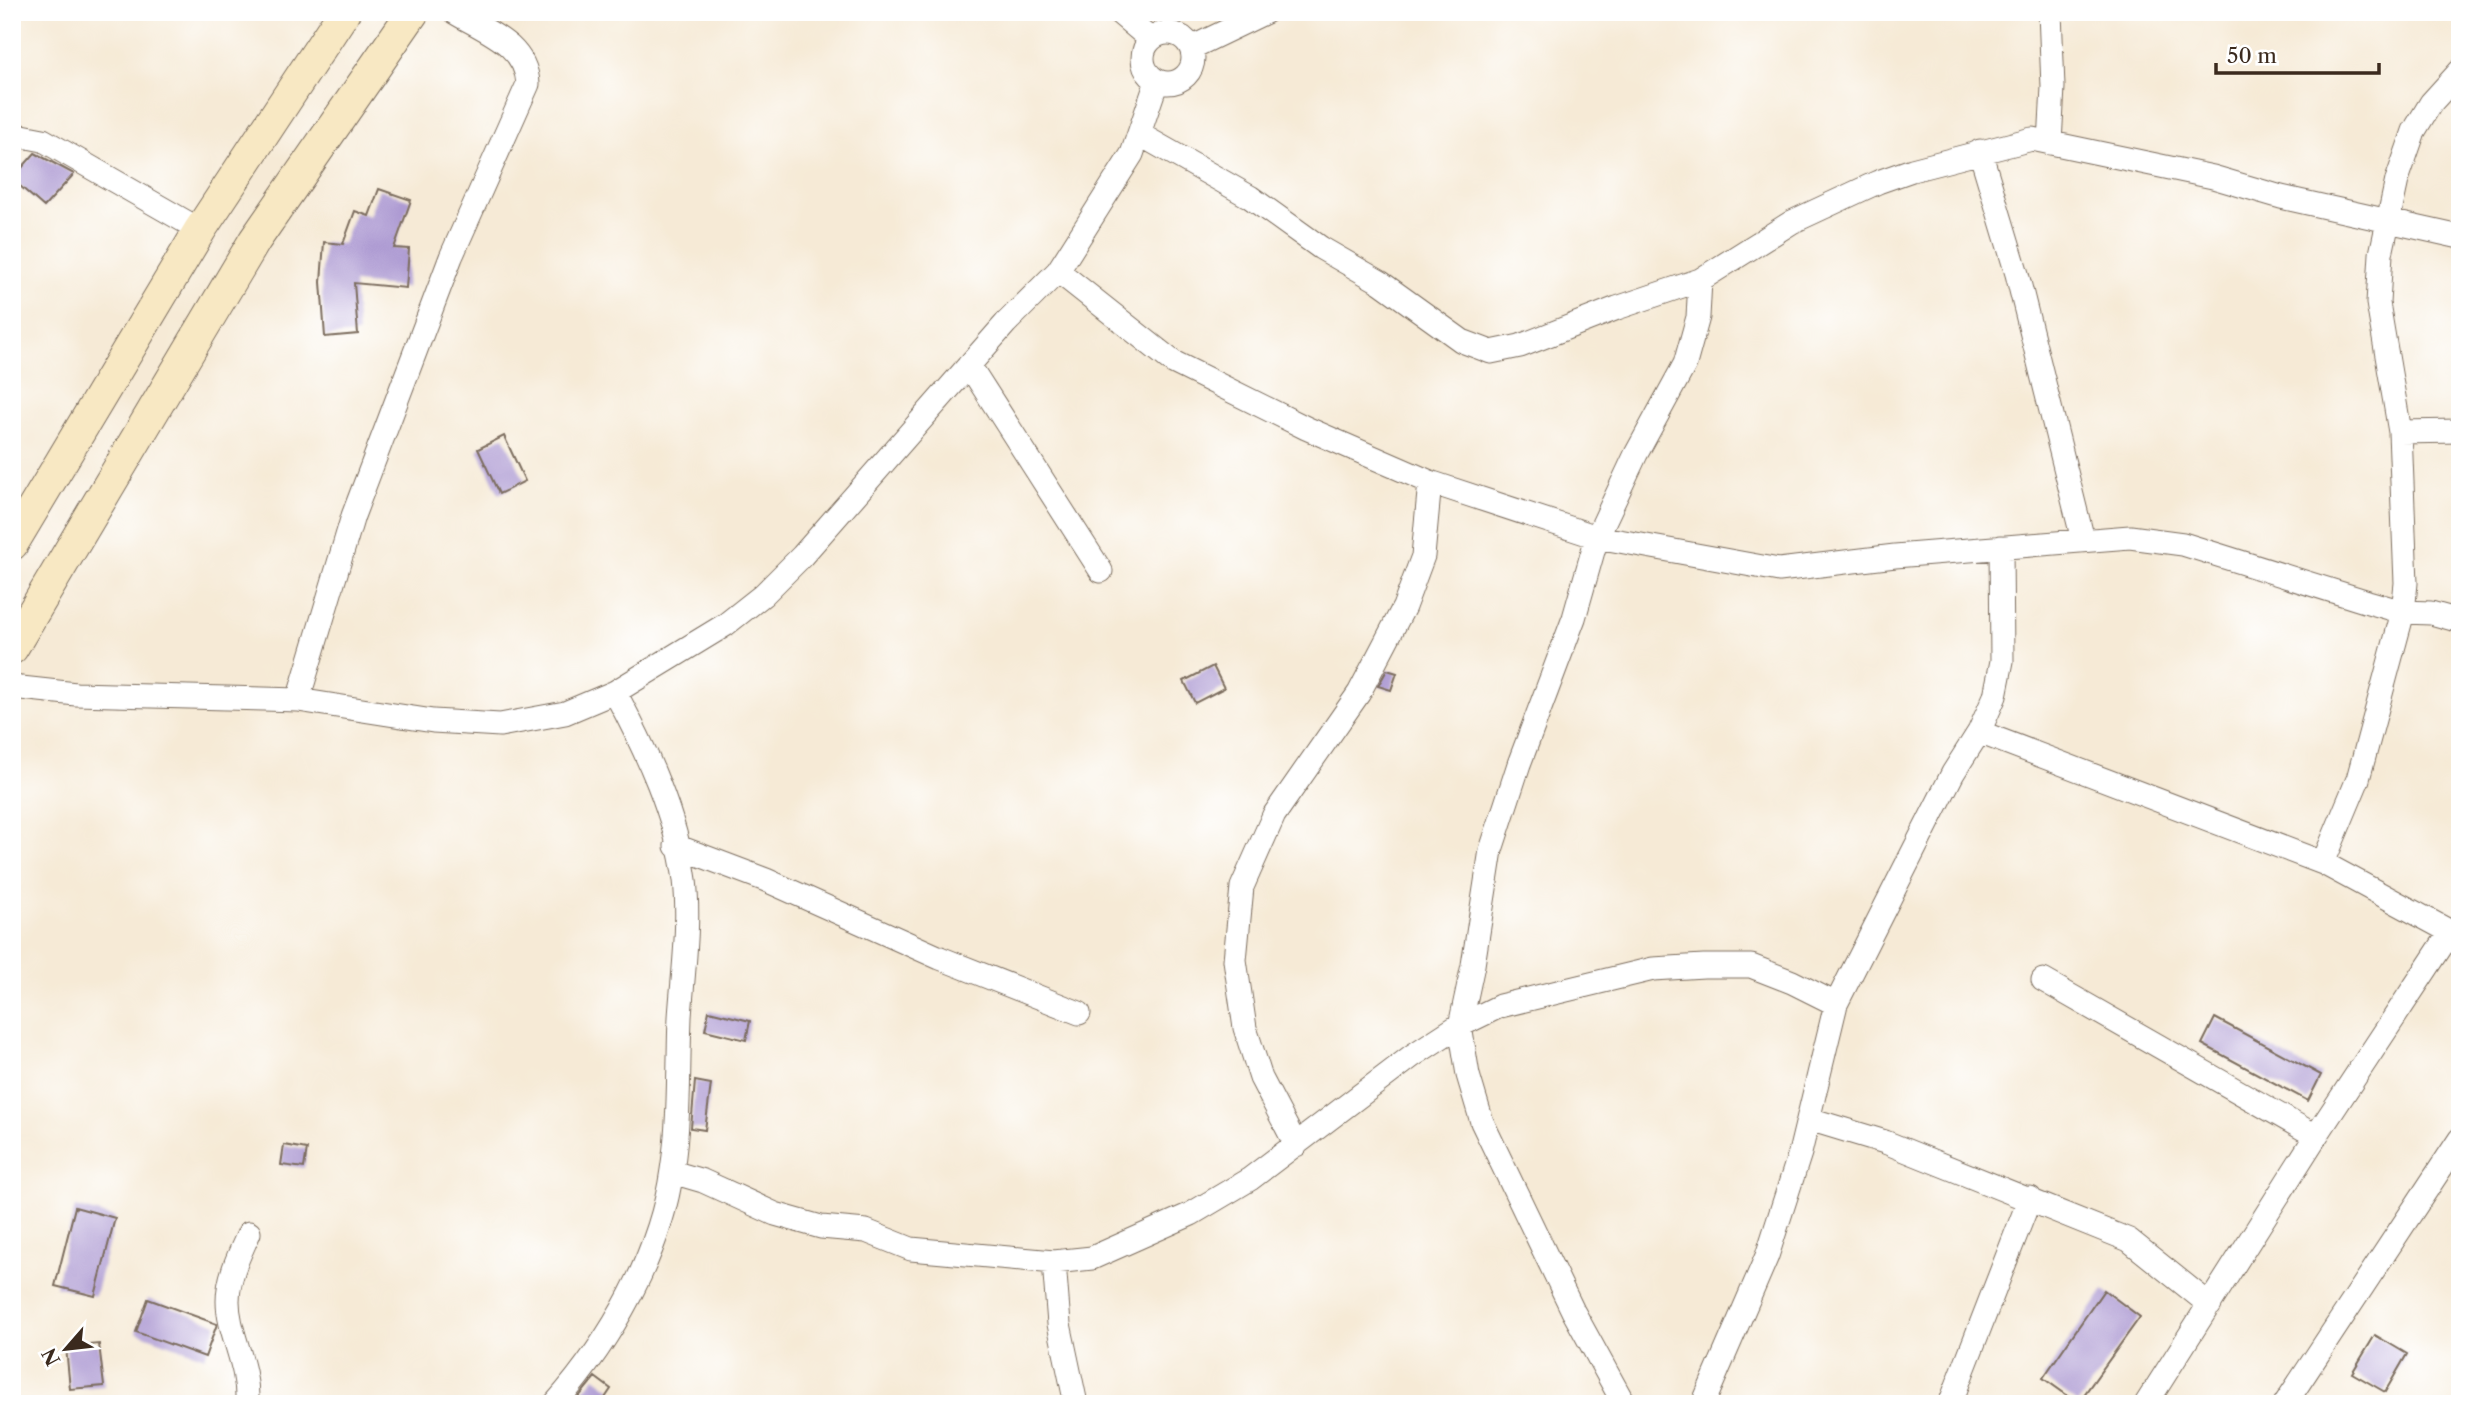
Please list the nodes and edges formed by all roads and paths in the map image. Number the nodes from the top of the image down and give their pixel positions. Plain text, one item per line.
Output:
1 (344, 12) edge
2 (413, 12) edge
3 (454, 12) edge
4 (1118, 12) edge
5 (1266, 12) edge
6 (2050, 12) edge
7 (1159, 28) edge
8 (1191, 48) junction
9 (2460, 71) edge
10 (1157, 81) junction
11 (12, 134) edge
12 (1139, 134) junction
13 (2050, 143) junction
14 (1980, 151) junction
15 (2388, 219) junction
16 (200, 230) junction
17 (2460, 237) edge
18 (1058, 271) junction
19 (1700, 280) junction
20 (969, 365) junction
21 (2460, 431) edge
22 (2400, 432) junction
23 (1430, 482) junction
24 (1597, 537) junction
25 (2084, 540) junction
26 (12, 544) edge
27 (2001, 547) junction
28 (1101, 571) dead end
29 (2403, 612) junction
30 (2460, 621) edge
31 (12, 648) edge
32 (12, 687) edge
33 (615, 692) junction
34 (298, 700) junction
35 (1979, 732) junction
36 (676, 846) junction
37 (2323, 863) junction
38 (2455, 935) edge
39 (2043, 980) dead end
40 (1836, 1004) junction
41 (1079, 1013) dead end
42 (1460, 1026) junction
43 (1809, 1119) junction
44 (2316, 1136) junction
45 (2460, 1139) edge
46 (1296, 1146) junction
47 (672, 1171) junction
48 (2030, 1198) junction
49 (249, 1233) dead end
50 (1054, 1262) junction
51 (2210, 1305) junction
52 (247, 1404) edge
53 (555, 1404) edge
54 (1076, 1404) edge
55 (1624, 1404) edge
56 (1703, 1404) edge
57 (1950, 1404) edge
58 (2146, 1404) edge
59 (2285, 1404) edge

1 - 16 main road
2 - 31 main road
3 - 34 street
4 - 7 street
5 - 8 street
6 - 13 street
7 - 8 street
7 - 10 street
8 - 10 street
9 - 15 street
10 - 12 street
11 - 16 street
12 - 18 street
12 - 19 street
13 - 14 street
13 - 15 street
14 - 19 street
14 - 25 street
15 - 17 street
15 - 22 street
16 - 26 main road
18 - 20 street
18 - 23 street
19 - 24 street
20 - 28 street
20 - 33 street
21 - 22 street
22 - 29 street
23 - 24 street
23 - 46 street
24 - 27 street
24 - 42 street
25 - 27 street
25 - 29 street
27 - 35 street
29 - 30 street
29 - 37 street
32 - 34 street
33 - 34 street
33 - 36 street
35 - 37 street
35 - 40 street
36 - 41 street
36 - 47 street
37 - 38 street
38 - 44 street
39 - 44 street
40 - 42 street
40 - 43 street
42 - 46 street
42 - 55 street
43 - 48 street
43 - 56 street
44 - 51 street
45 - 59 street
46 - 50 street
47 - 50 street
47 - 53 street
48 - 51 street
48 - 57 street
49 - 52 street
50 - 54 street
51 - 58 street

